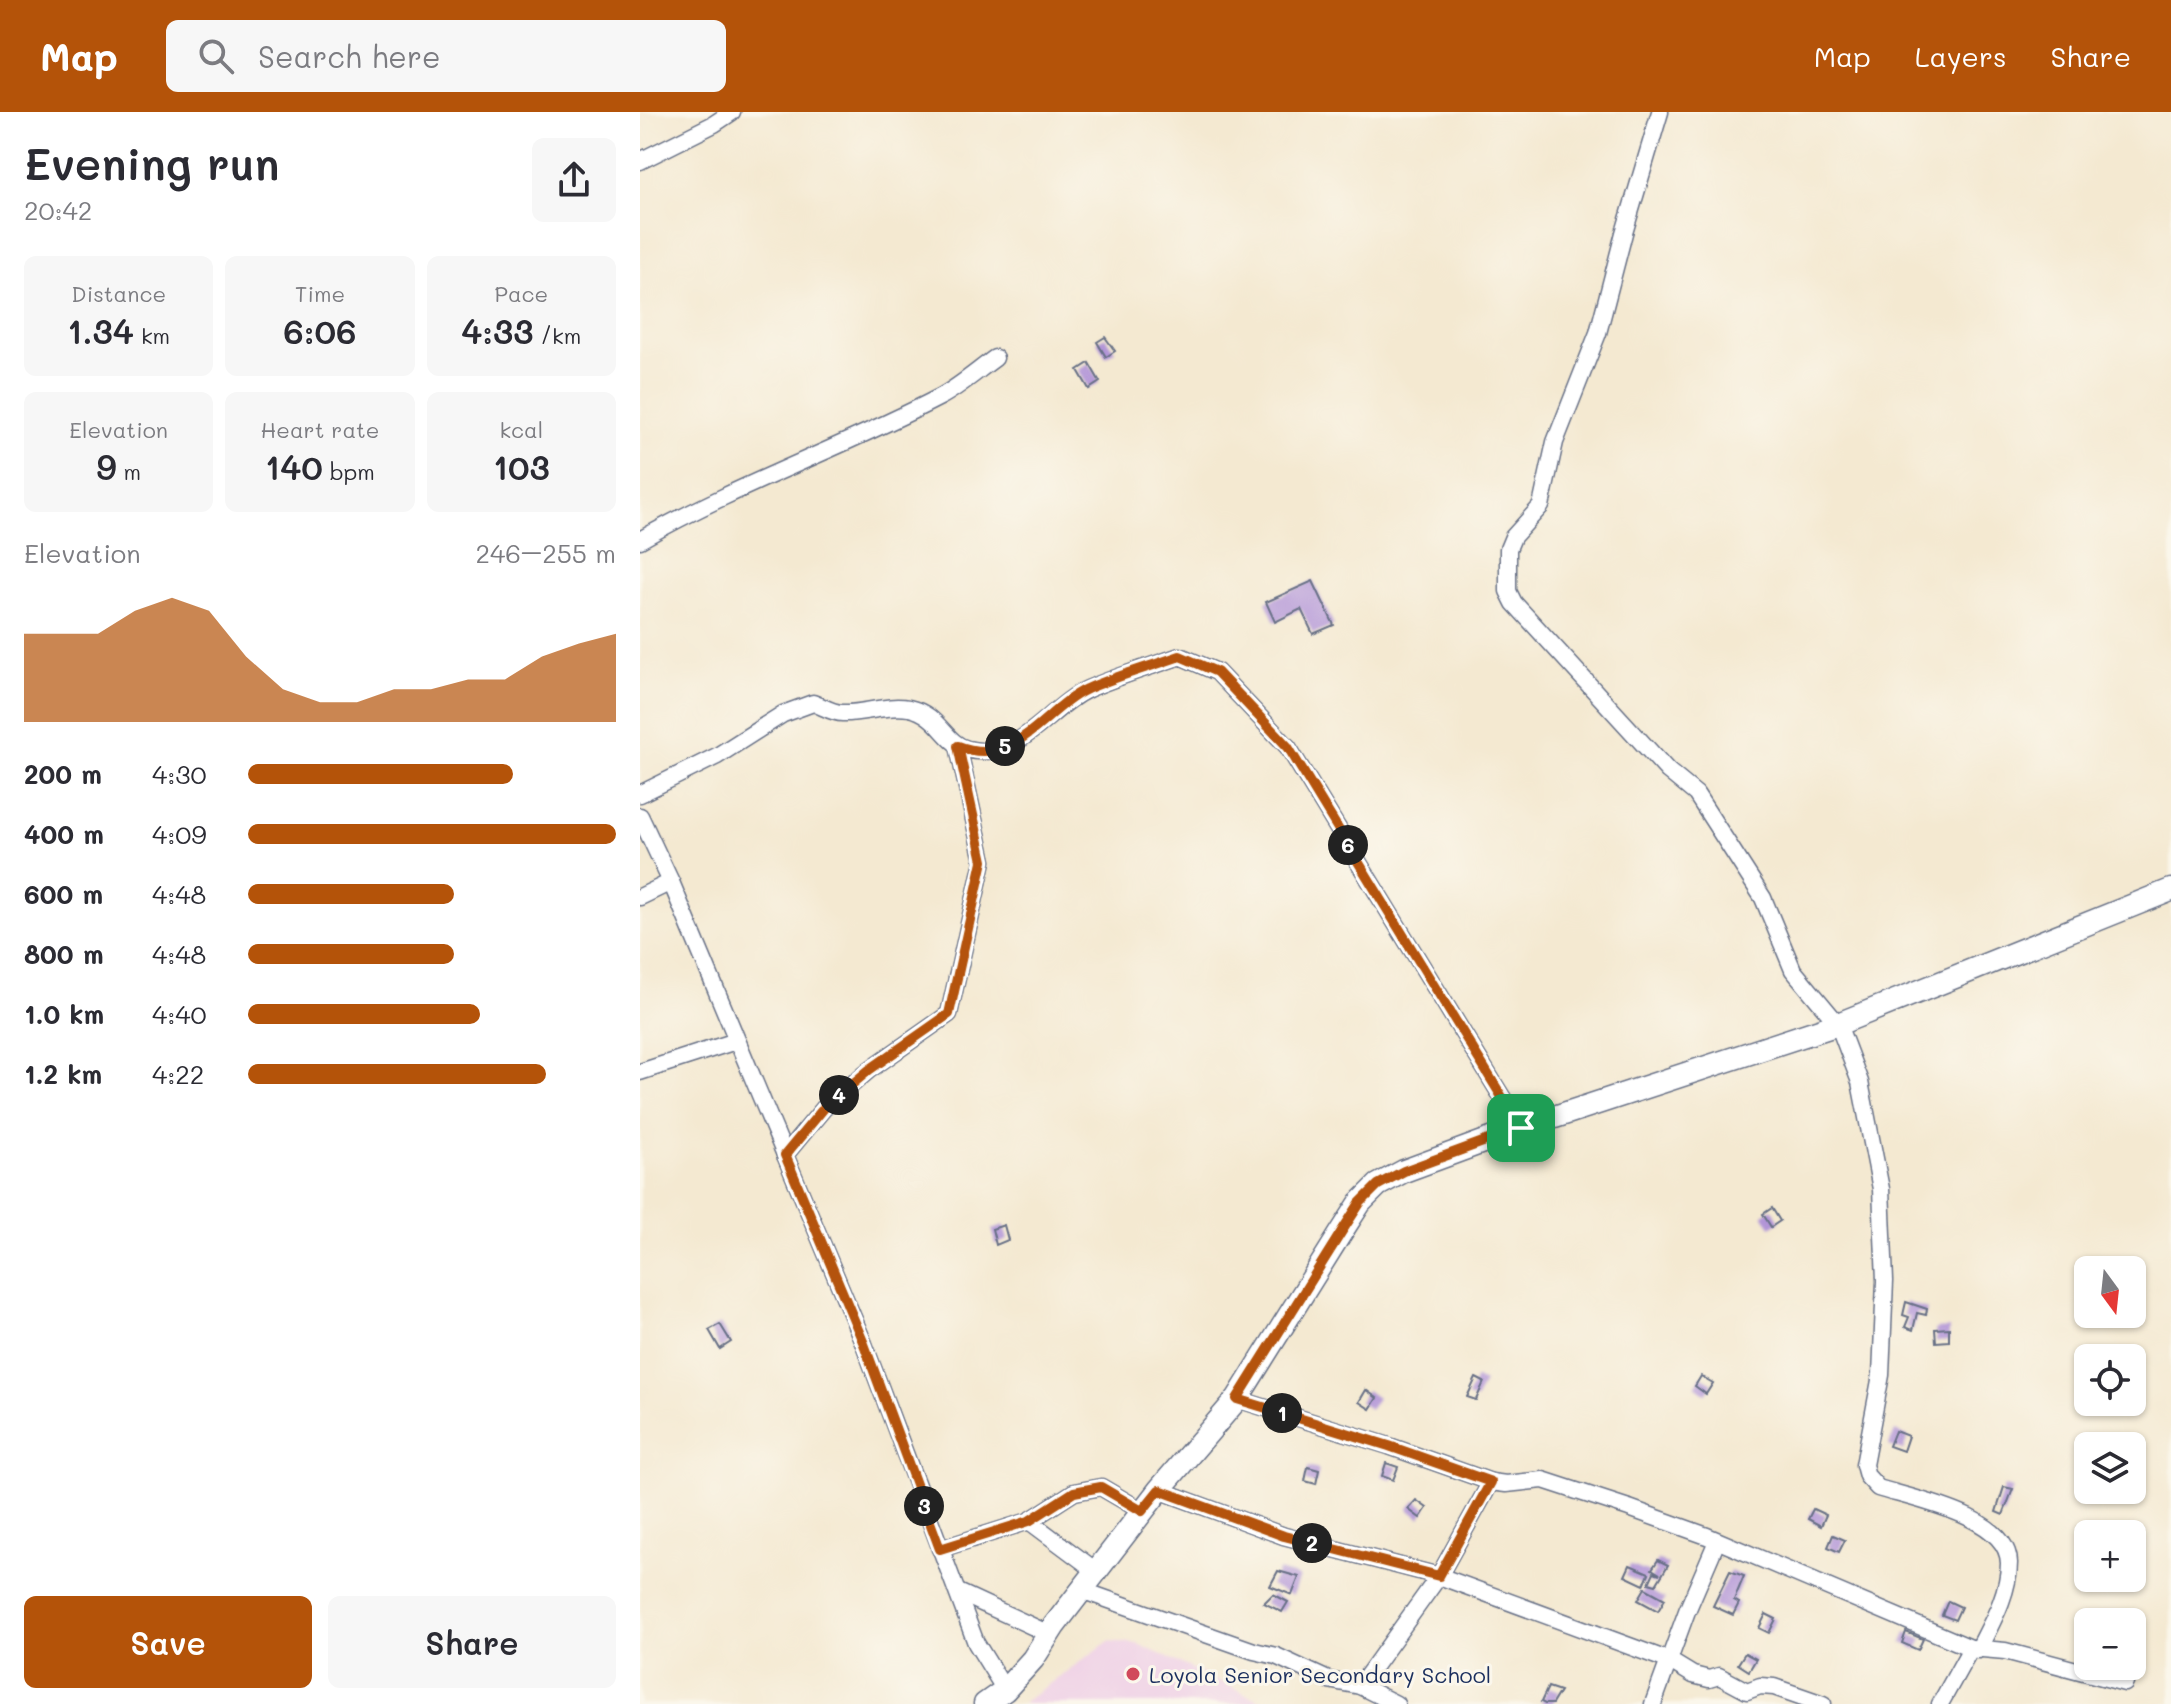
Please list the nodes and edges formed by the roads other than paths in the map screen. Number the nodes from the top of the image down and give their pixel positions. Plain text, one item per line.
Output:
1 (732, 112) edge
2 (1660, 112) edge
3 (640, 161) edge
4 (995, 358) dead end
5 (640, 540) edge
6 (958, 746) junction
7 (640, 794) edge
8 (640, 816) edge
9 (671, 882) junction
10 (2171, 890) edge
11 (640, 897) edge
12 (1838, 1024) junction
13 (736, 1041) junction
14 (640, 1072) edge
15 (1521, 1128) junction
16 (785, 1155) junction
17 (1237, 1399) junction
18 (1491, 1482) junction
19 (1159, 1490) junction
20 (1142, 1511) junction
21 (1029, 1521) junction
22 (1717, 1541) junction
23 (940, 1549) junction
24 (1096, 1571) junction
25 (1439, 1576) junction
26 (1081, 1590) junction
27 (958, 1592) junction
28 (1049, 1634) junction
29 (1974, 1649) junction
30 (1670, 1661) junction
31 (2125, 1683) dead end
32 (1360, 1686) junction
33 (1005, 1690) junction
34 (985, 1704) edge
35 (1396, 1704) edge
36 (1653, 1704) edge
37 (1823, 1704) edge
38 (1940, 1704) edge

1 - 3 street
2 - 12 street
4 - 5 street
6 - 7 street
6 - 15 street
6 - 16 street
8 - 9 street
9 - 11 street
9 - 13 street
10 - 12 main road
12 - 15 main road
12 - 29 street
13 - 14 street
13 - 16 street
15 - 17 main road
16 - 23 street
17 - 18 street
17 - 19 main road
18 - 22 street
18 - 25 street
19 - 20 main road
19 - 25 street
20 - 21 street
20 - 24 main road
21 - 23 street
21 - 24 street
22 - 29 street
22 - 30 street
23 - 27 street
24 - 26 main road
25 - 30 street
25 - 32 street
26 - 28 main road
26 - 32 street
27 - 28 street
27 - 33 street
28 - 33 main road
29 - 31 street
29 - 38 street
30 - 36 street
30 - 37 street
32 - 35 street
33 - 34 main road

